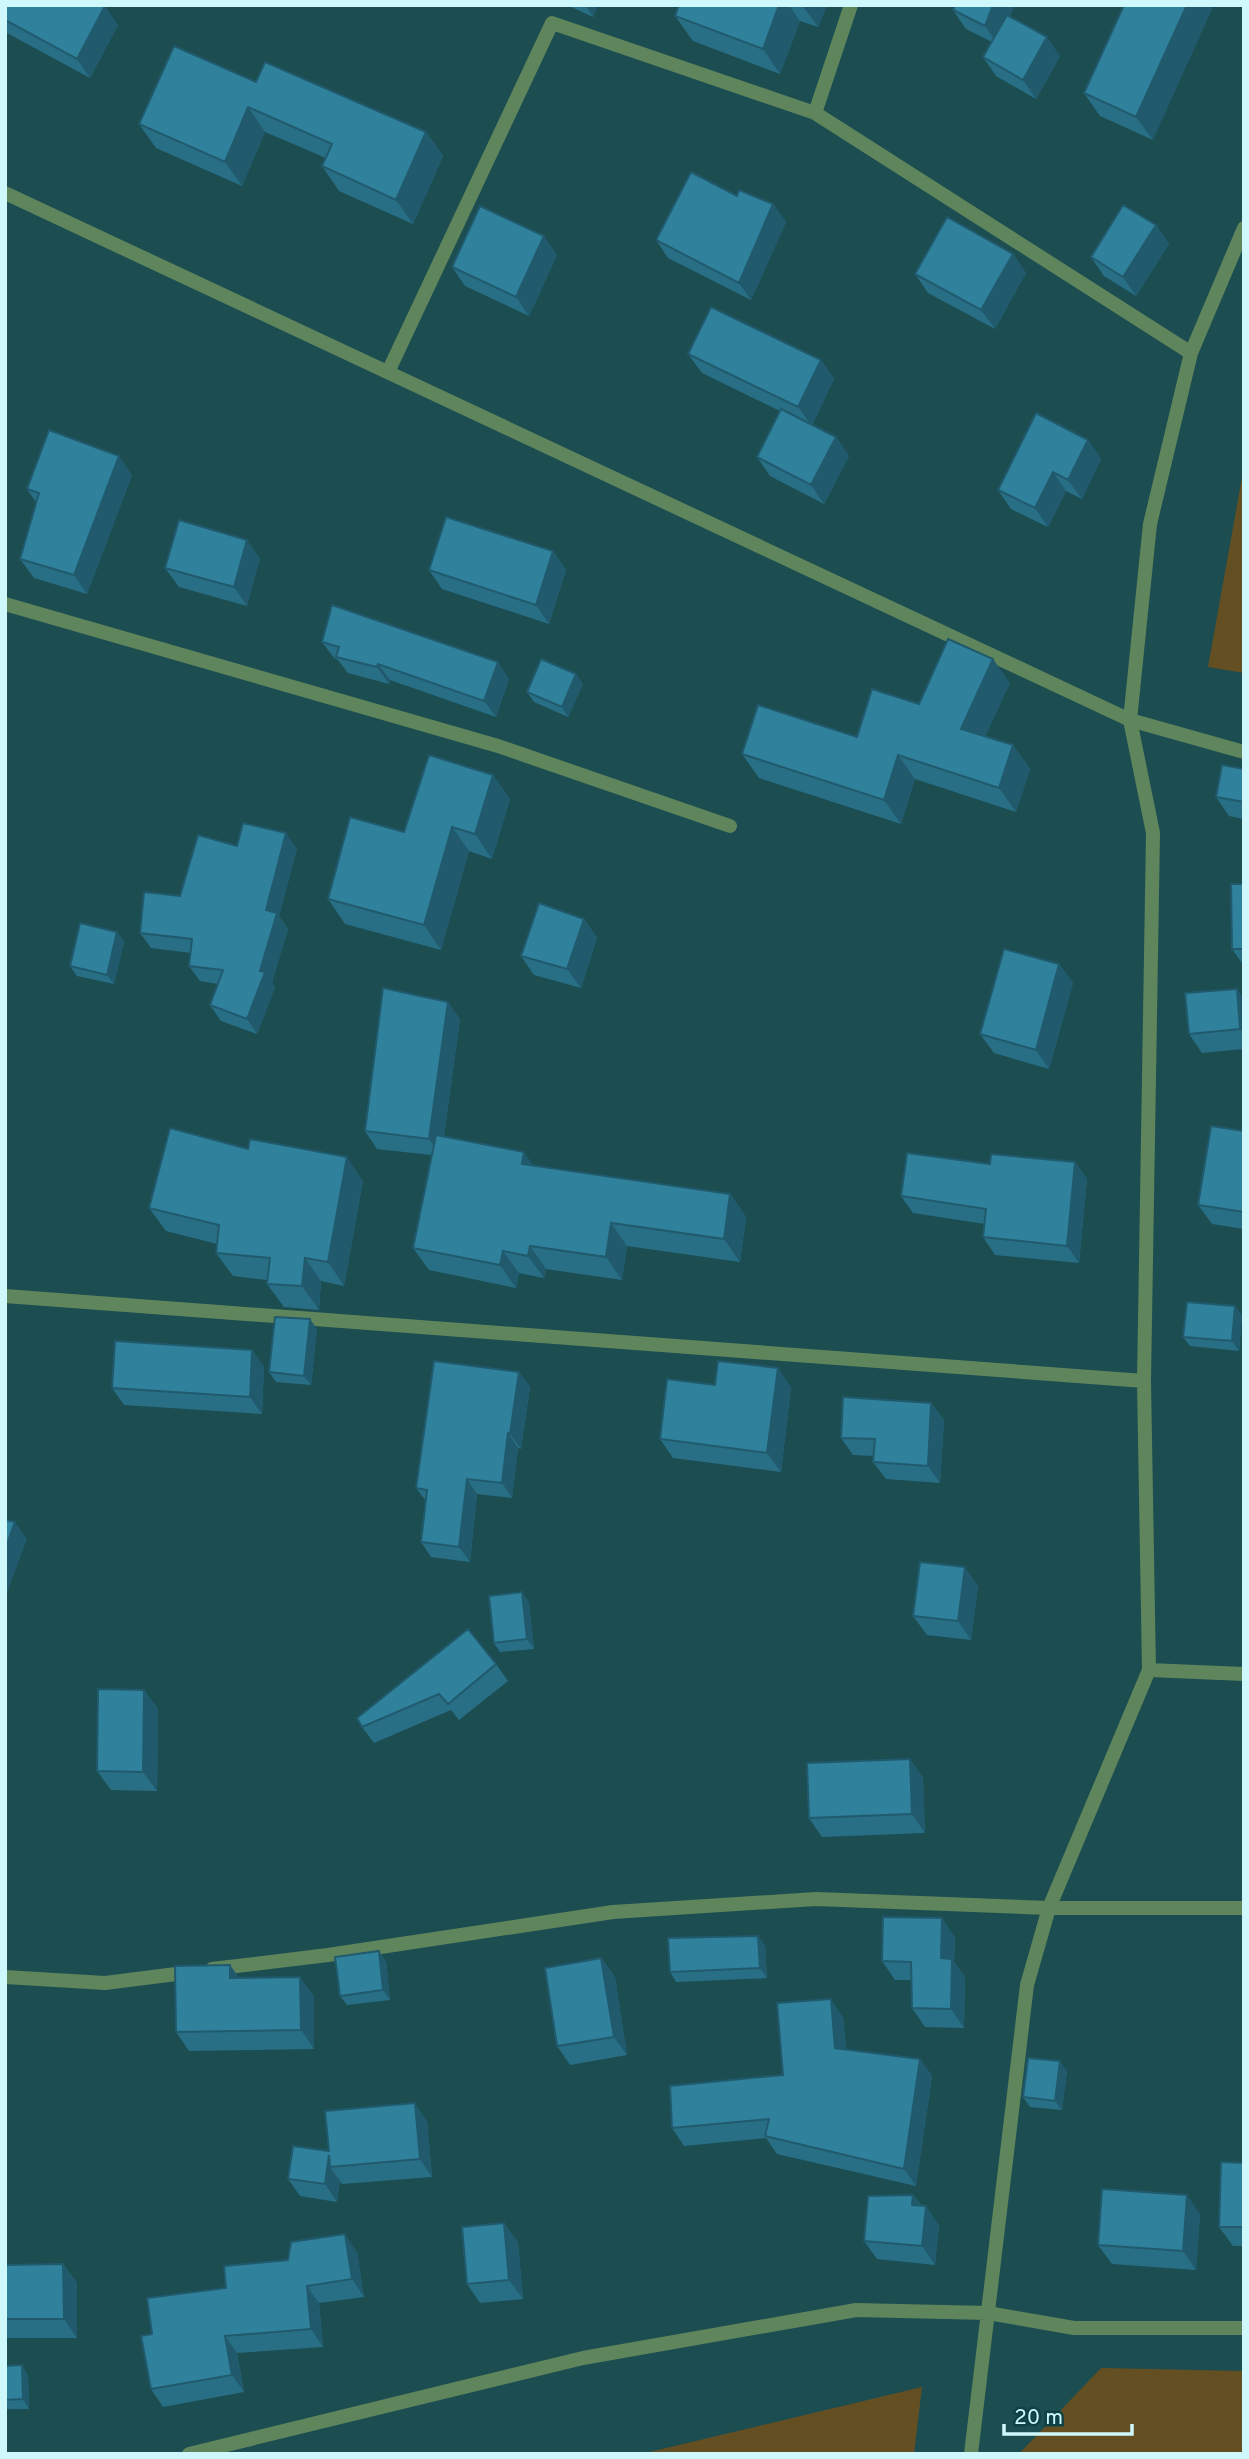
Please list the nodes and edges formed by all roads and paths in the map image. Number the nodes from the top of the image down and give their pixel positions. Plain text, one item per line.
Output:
1 (851, 5) edge
2 (815, 113) junction
3 (5, 193) edge
4 (1244, 228) edge
5 (1191, 353) junction
6 (388, 372) junction
7 (5, 604) edge
8 (1130, 720) junction
9 (1244, 752) edge
10 (730, 826) dead end
11 (5, 1296) edge
12 (1144, 1381) junction
13 (1149, 1670) junction
14 (1244, 1674) edge
15 (1049, 1908) junction
16 (1244, 1908) edge
17 (5, 1977) edge
18 (988, 2313) junction
19 (1244, 2328) edge
20 (189, 2454) edge
21 (971, 2454) edge

1 - 2 street
2 - 5 street
2 - 6 street
3 - 6 street
4 - 5 street
5 - 8 street
6 - 8 street
7 - 10 street
8 - 9 street
8 - 12 street
11 - 12 street
12 - 13 street
13 - 14 street
13 - 15 street
15 - 16 street
15 - 17 street
15 - 18 street
18 - 19 street
18 - 20 street
18 - 21 street

